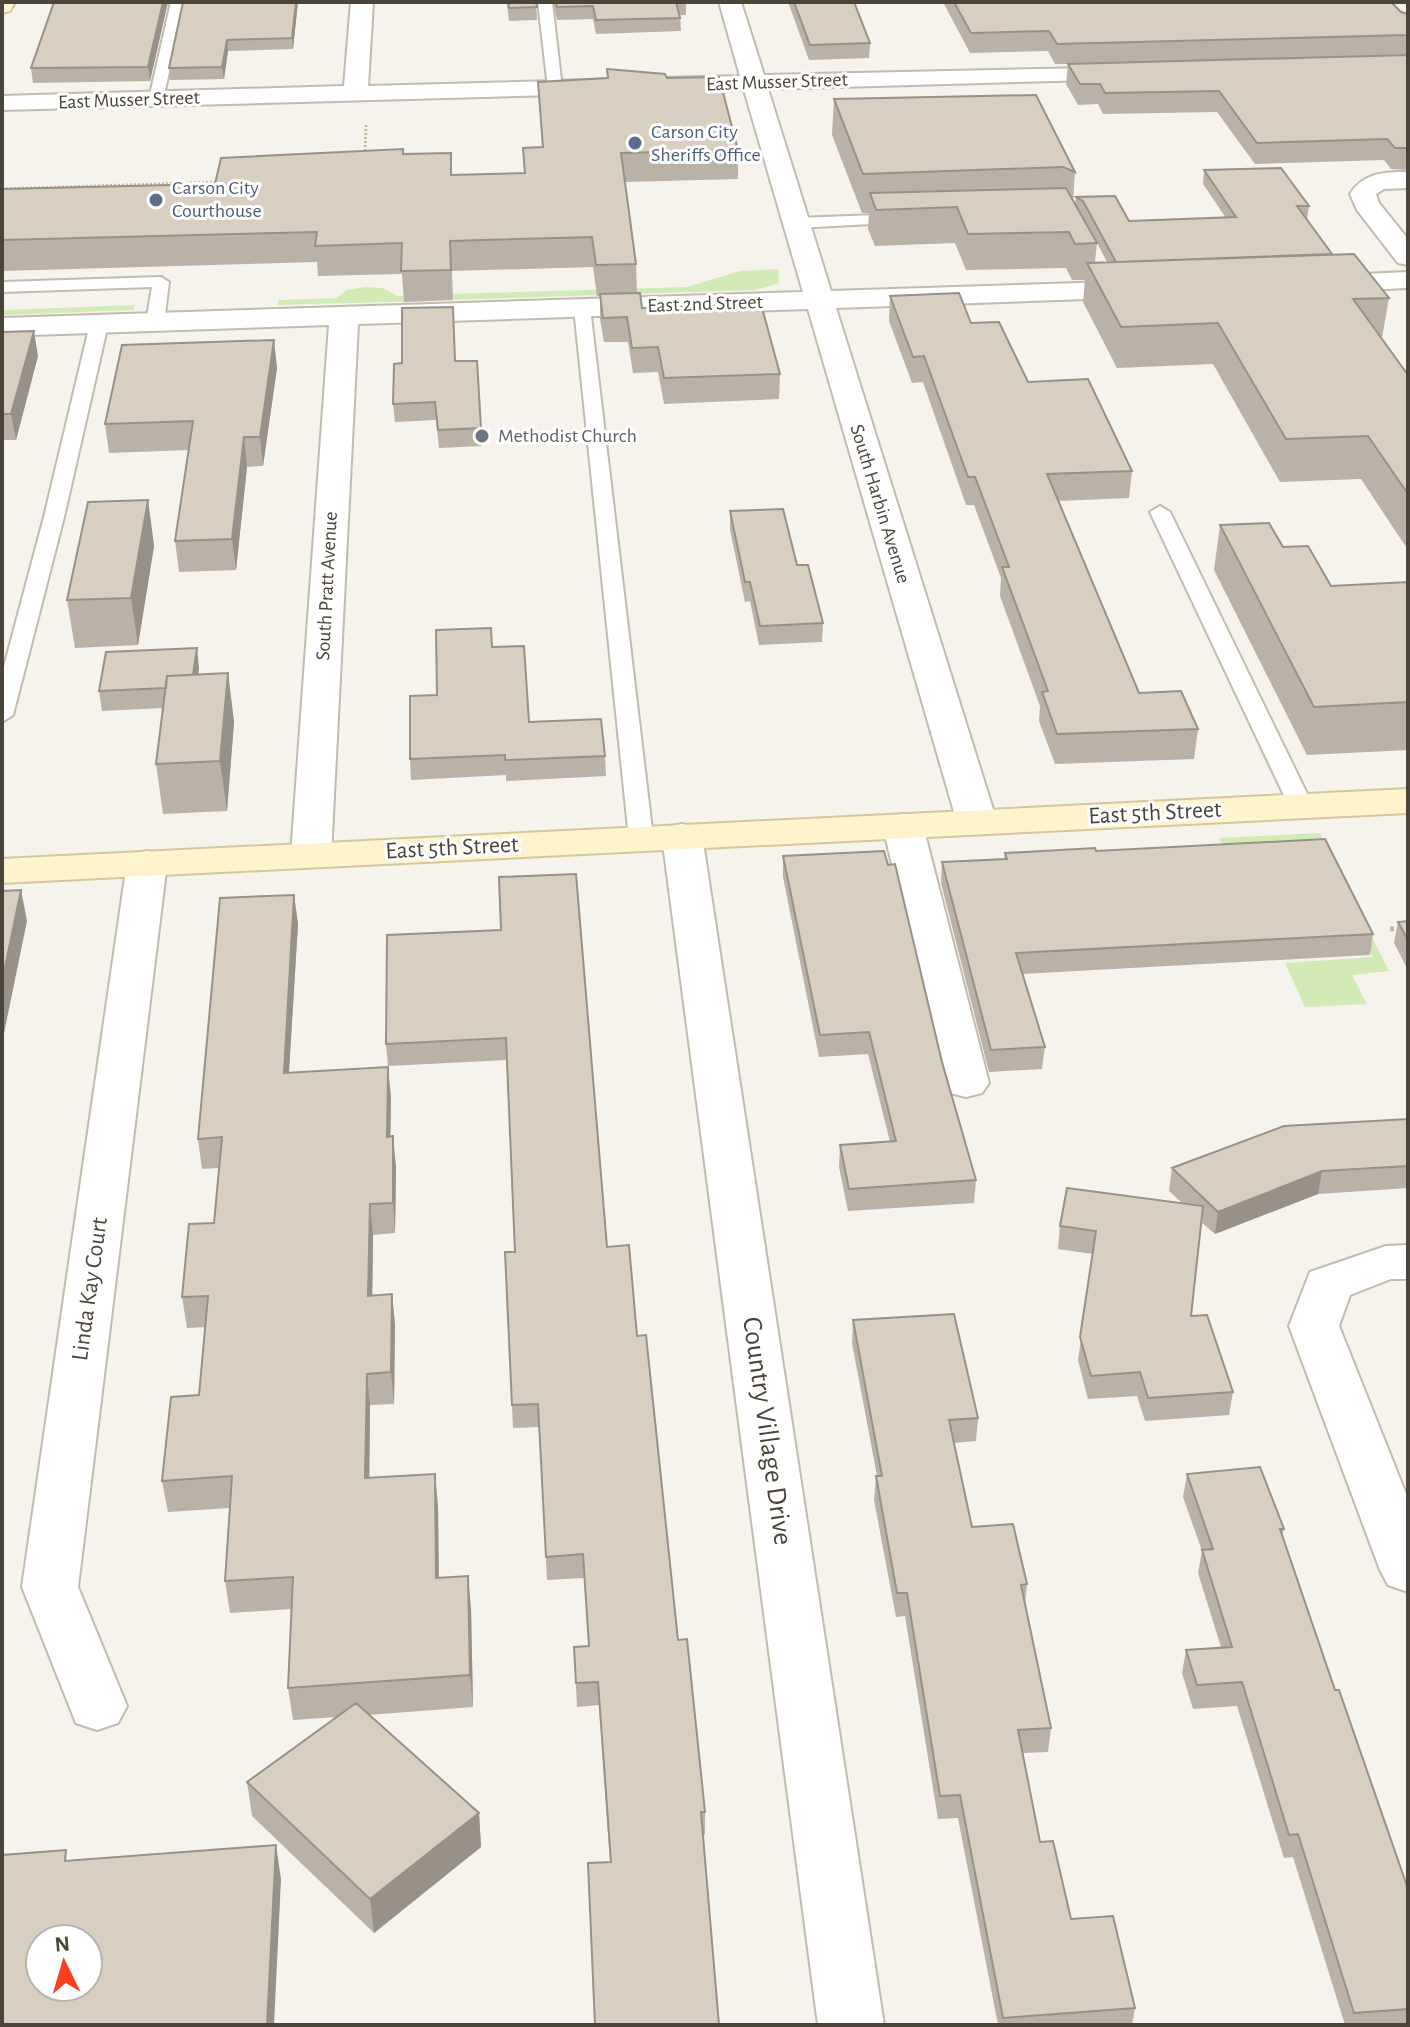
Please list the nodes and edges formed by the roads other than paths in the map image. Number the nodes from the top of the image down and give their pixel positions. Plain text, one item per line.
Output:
1 (178, 2) edge
2 (362, 2) edge
3 (545, 2) edge
4 (730, 2) edge
5 (1153, 72) edge
6 (755, 82) junction
7 (555, 88) junction
8 (355, 94) junction
9 (156, 99) junction
10 (2, 103) edge
11 (1408, 180) edge
12 (916, 219) edge
13 (796, 223) junction
14 (1408, 257) edge
15 (1408, 280) edge
16 (1294, 284) edge
17 (2, 287) edge
18 (1172, 288) edge
19 (819, 300) junction
20 (582, 308) junction
21 (344, 316) junction
22 (155, 322) junction
23 (99, 324) junction
24 (2, 327) edge
25 (1160, 512) dead end
26 (2, 715) edge
27 (1408, 801) edge
28 (1301, 806) junction
29 (977, 822) junction
30 (903, 826) junction
31 (661, 837) junction
32 (311, 855) junction
33 (147, 863) junction
34 (2, 871) edge
35 (966, 1083) dead end
36 (1408, 1262) edge
37 (1408, 1570) edge
38 (97, 1706) dead end
39 (851, 2025) edge

1 - 9 lane
2 - 8 street
3 - 7 lane
4 - 6 street, South Harbin Avenue
5 - 6 street, East Musser Street
6 - 7 street, East Musser Street
6 - 13 street, South Harbin Avenue
7 - 8 street, East Musser Street
8 - 9 street, East Musser Street
9 - 10 street, East Musser Street
11 - 14 street
12 - 13 lane
13 - 19 street, South Harbin Avenue
15 - 16 street
17 - 22 lane
18 - 19 street, East 2nd Street
19 - 20 street, East 2nd Street
19 - 29 street, South Harbin Avenue
20 - 21 street, East 2nd Street
20 - 31 lane
21 - 22 street, East 2nd Street
21 - 32 street, South Pratt Avenue
22 - 23 street, East 2nd Street
23 - 24 street, East 2nd Street
23 - 26 lane
25 - 28 lane
27 - 28 main road, East 5th Street
28 - 29 main road, East 5th Street
29 - 30 main road, East 5th Street
30 - 31 main road, East 5th Street
30 - 35 street
31 - 32 main road, East 5th Street
31 - 39 street, Country Village Drive
32 - 33 main road, East 5th Street
33 - 34 main road, East 5th Street
33 - 38 street, Linda Kay Court
36 - 37 street

